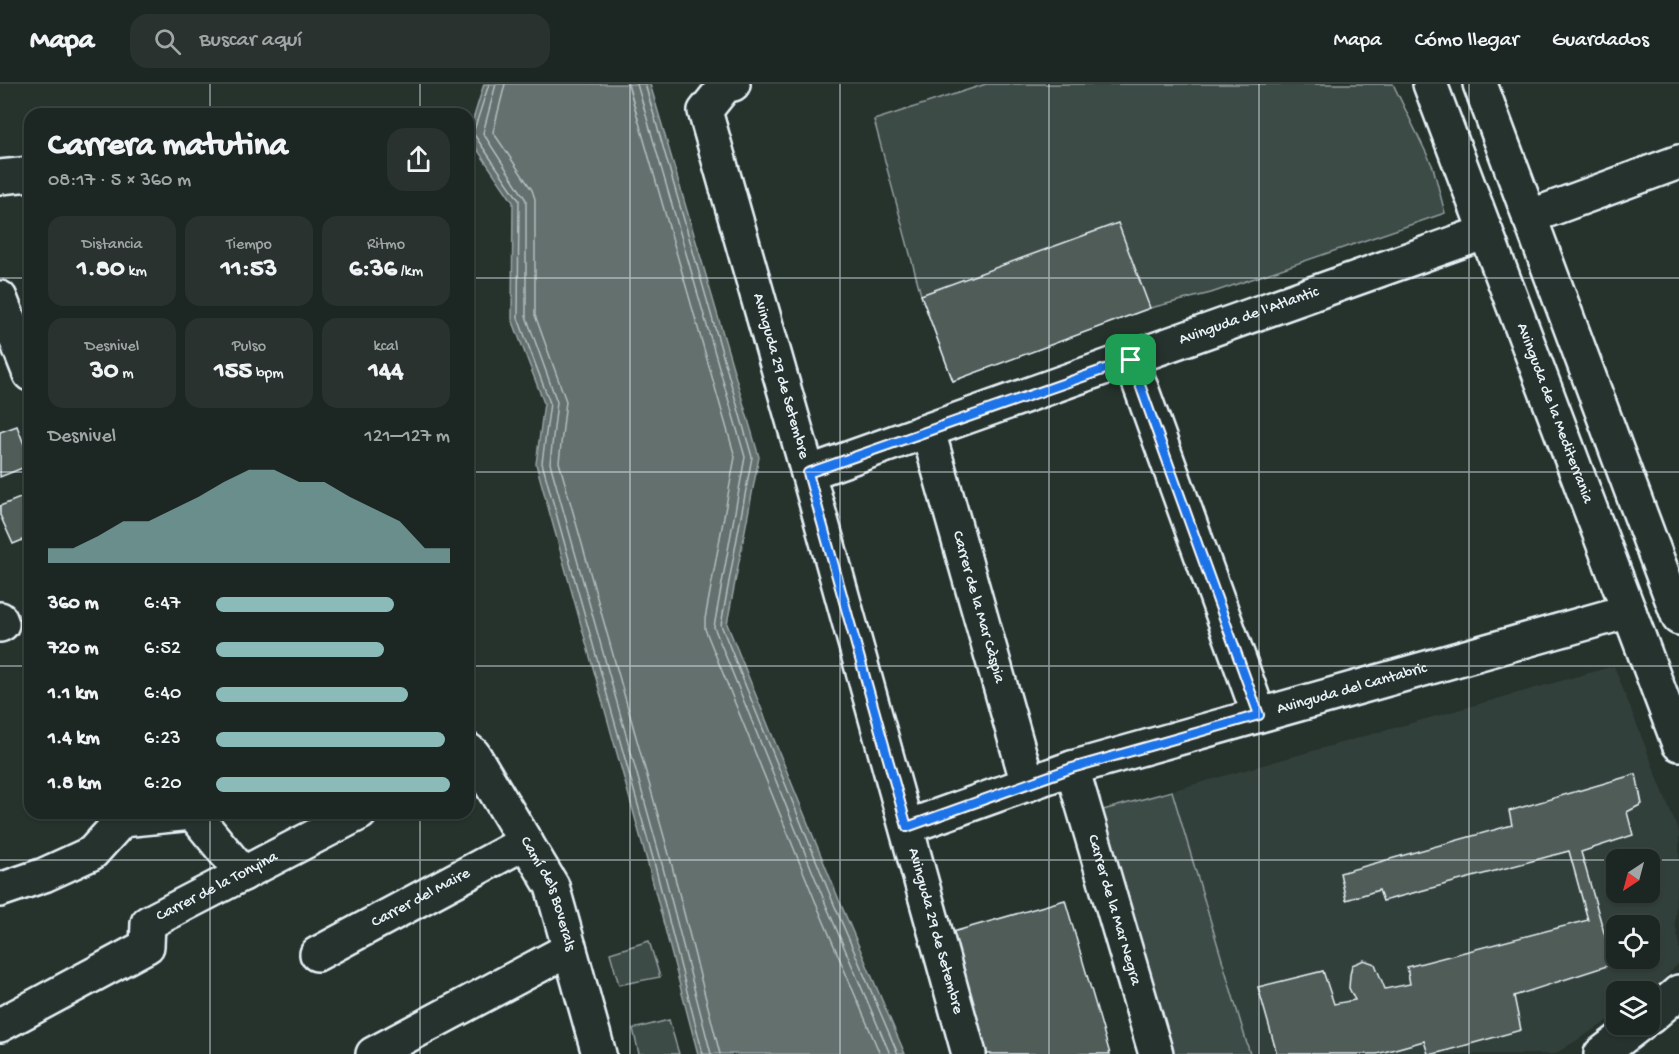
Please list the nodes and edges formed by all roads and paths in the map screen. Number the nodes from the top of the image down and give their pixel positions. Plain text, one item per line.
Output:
1 (1430, 84) edge
2 (1480, 84) edge
3 (729, 85) edge
4 (1679, 162) edge
5 (24, 175) edge
6 (0, 177) edge
7 (1529, 217) junction
8 (1486, 232) junction
9 (0, 298) edge
10 (24, 359) edge
11 (1131, 360) junction
12 (928, 431) junction
13 (808, 473) junction
14 (1676, 603) edge
15 (1629, 611) junction
16 (0, 619) edge
17 (0, 625) edge
18 (1259, 715) junction
19 (1679, 744) edge
20 (474, 760) edge
21 (1072, 768) junction
22 (1028, 784) junction
23 (132, 819) edge
24 (197, 819) edge
25 (348, 819) edge
26 (907, 827) junction
27 (526, 842) junction
28 (243, 874) junction
29 (0, 890) edge
30 (570, 949) junction
31 (317, 954) dead end
32 (1679, 993) edge
33 (1660, 1009) edge
34 (0, 1025) edge
35 (1626, 1035) edge
36 (373, 1054) edge
37 (599, 1054) edge
38 (969, 1054) edge
39 (1156, 1054) edge
40 (1602, 1054) edge

1 - 8 street, Avinguda de la Mediterrania
2 - 7 street
3 - 13 street, Avinguda 29 de Setembre
4 - 7 street
5 - 6 street
7 - 14 street
8 - 11 street, Avinguda de l'Atlantic
8 - 15 street, Avinguda de la Mediterrania
9 - 10 street
11 - 12 street, Avinguda de l'Atlantic
11 - 18 street
12 - 13 street, Avinguda de l'Atlantic
12 - 22 street, Carrer de la Mar Càspia
13 - 26 street, Avinguda 29 de Setembre
15 - 18 street, Avinguda del Cantabric
15 - 19 street, Avinguda de la Mediterrania
16 - 17 street
18 - 21 street, Avinguda del Cantabric
20 - 27 street, Camí dels Boverals
21 - 22 street, Avinguda del Cantabric
21 - 39 street, Carrer de la Mar Negra
22 - 26 street, Avinguda del Cantabric
23 - 29 street
24 - 28 street
25 - 28 street, Carrer de la Tonyina
26 - 38 street, Avinguda 29 de Setembre
27 - 30 street, Camí dels Boverals
27 - 31 street, Carrer del Maire
28 - 34 street, Carrer de la Tonyina
30 - 36 street
30 - 37 street, Camí dels Boverals
32 - 33 street
35 - 40 street

